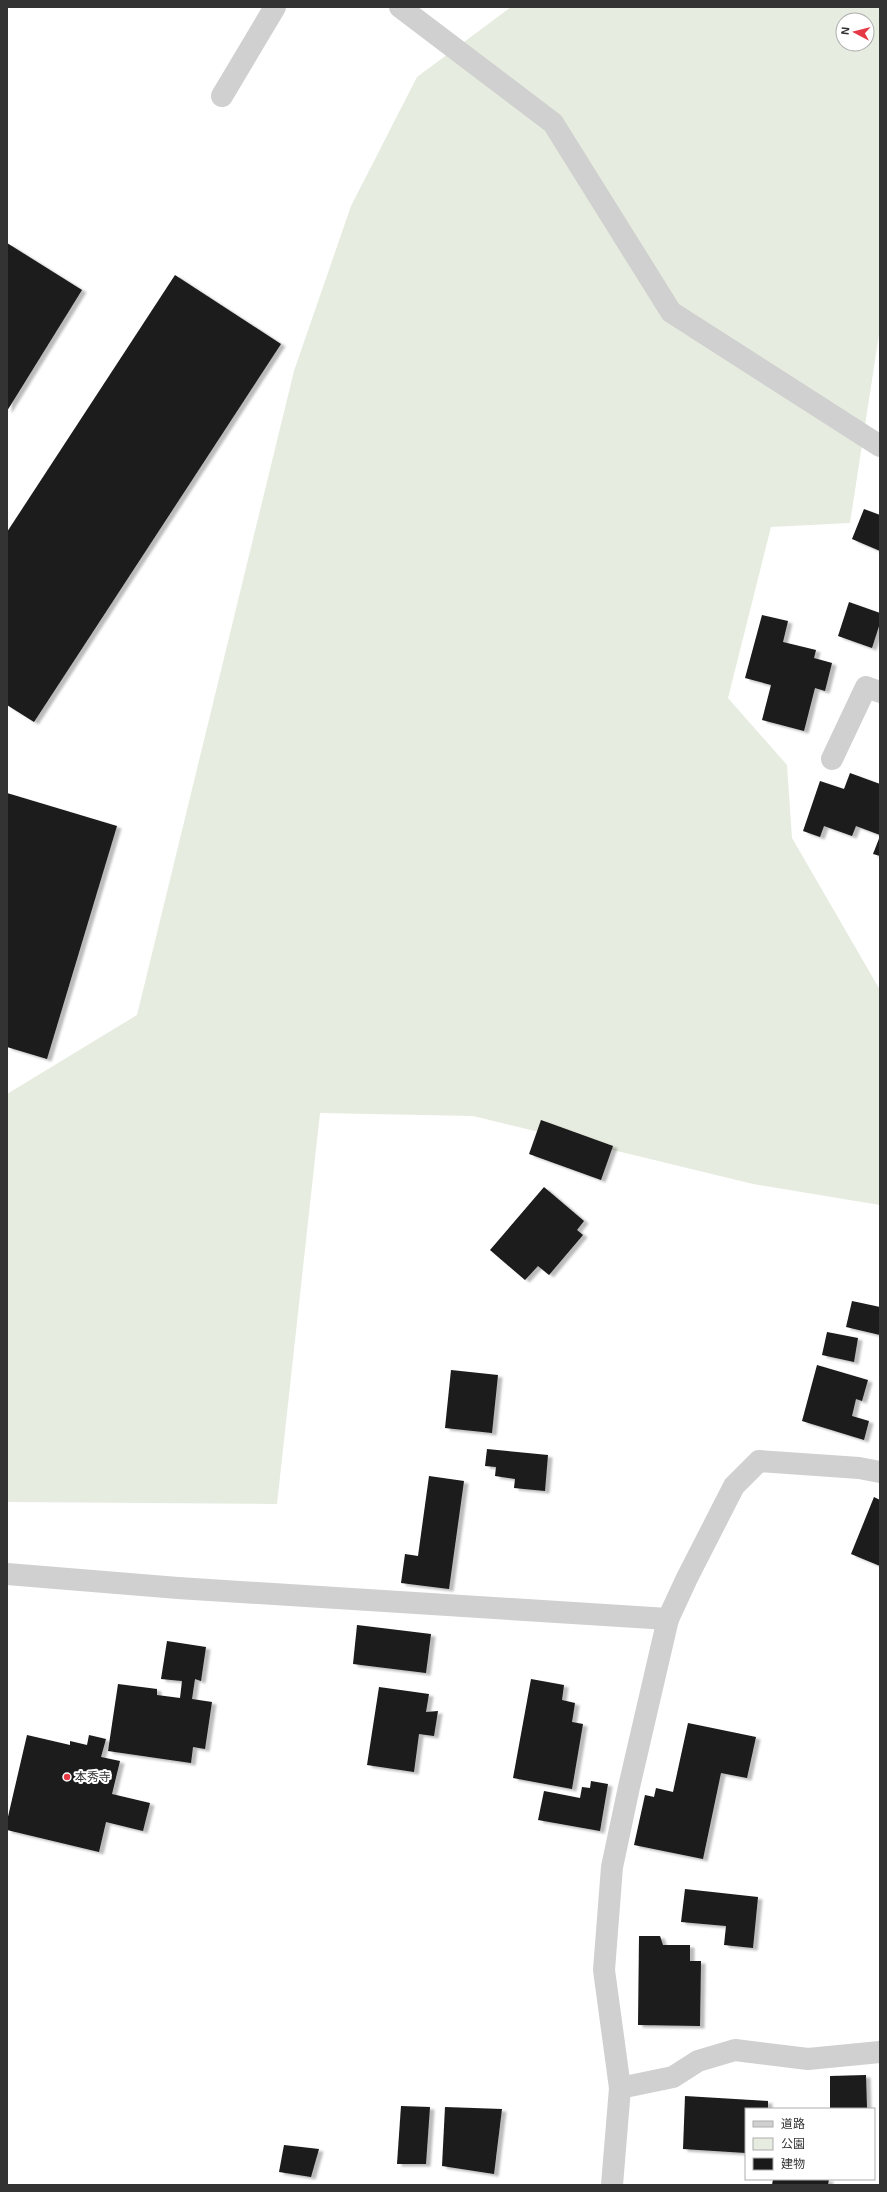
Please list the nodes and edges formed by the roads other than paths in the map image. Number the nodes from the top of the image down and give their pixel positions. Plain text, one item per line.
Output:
1 (275, 7) edge
2 (400, 7) edge
3 (222, 96) dead end
4 (880, 446) edge
5 (880, 692) edge
6 (832, 759) dead end
7 (880, 1472) edge
8 (7, 1574) edge
9 (668, 1620) junction
10 (880, 2052) edge
11 (620, 2088) junction
12 (612, 2185) edge

1 - 3 street
2 - 4 street
5 - 6 street
7 - 9 street
8 - 9 street
9 - 11 street
10 - 11 street
11 - 12 street

